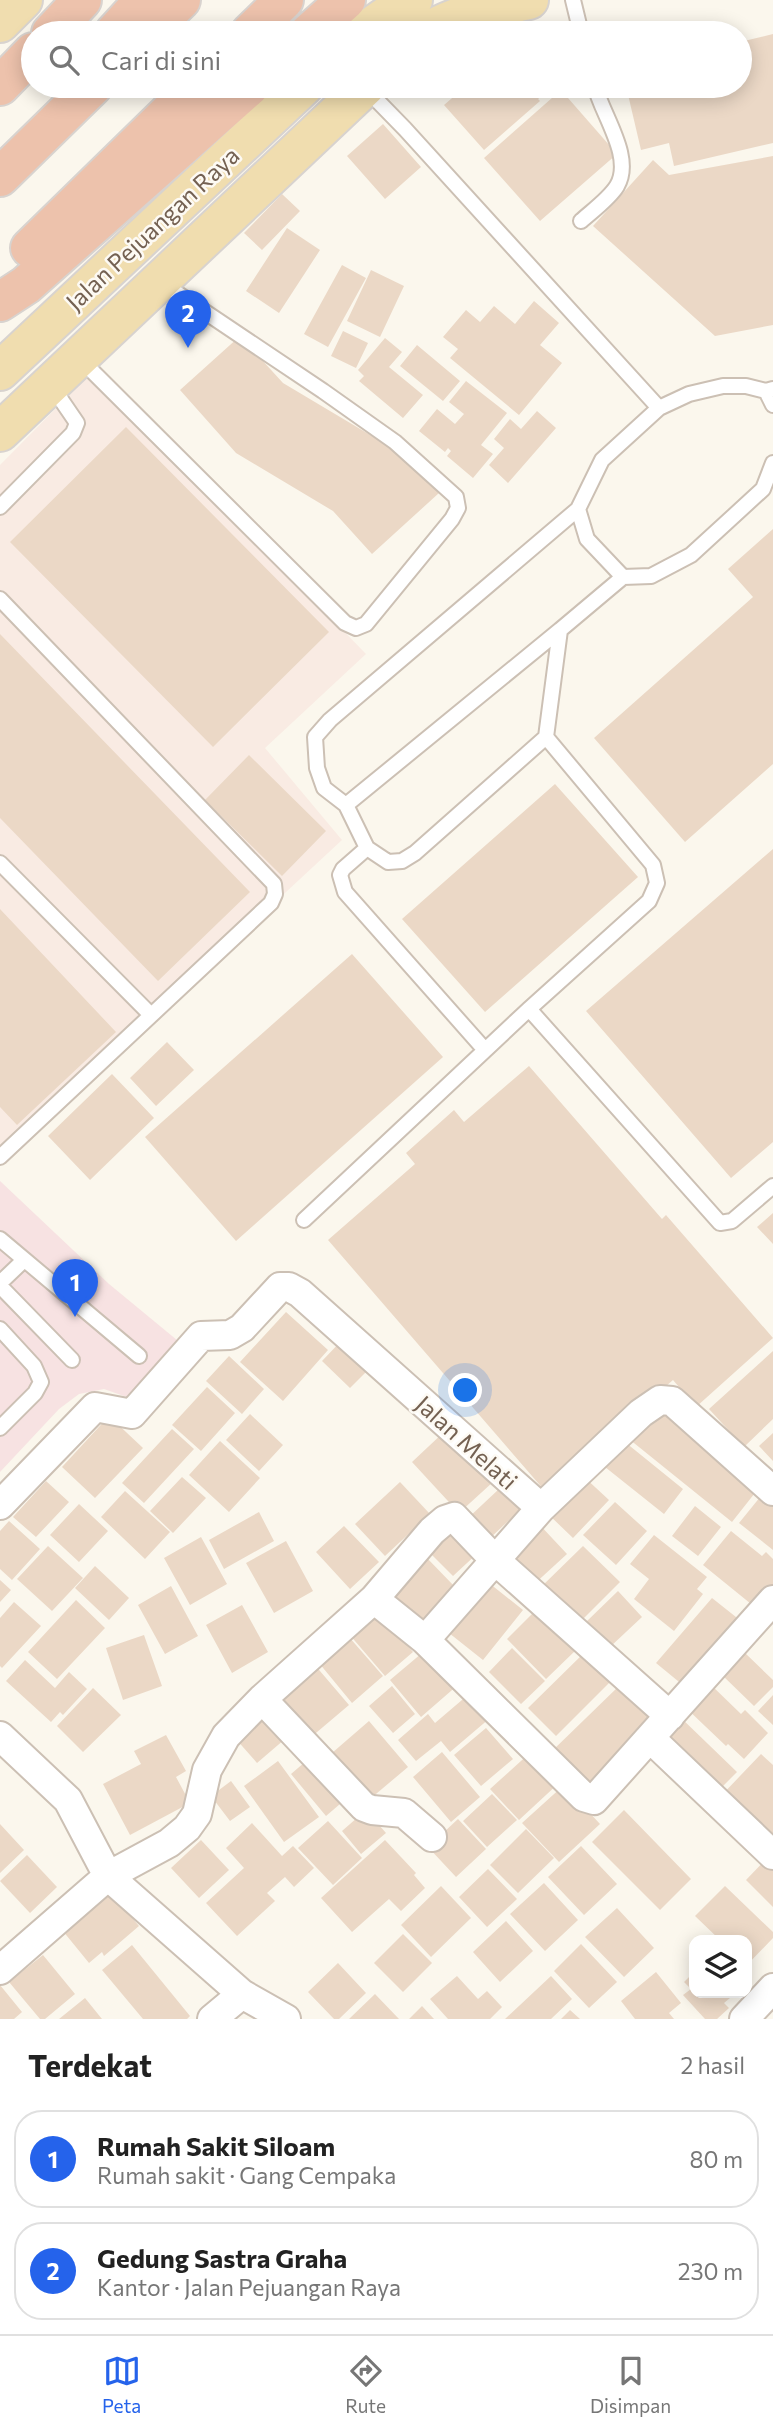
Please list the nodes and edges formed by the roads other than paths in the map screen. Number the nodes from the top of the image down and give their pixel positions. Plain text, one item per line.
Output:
1 (23, 0) edge
2 (82, 0) edge
3 (144, 0) edge
4 (181, 0) edge
5 (284, 0) edge
6 (346, 0) edge
7 (413, 0) edge
8 (529, 0) edge
9 (573, 0) edge
10 (62, 21) edge
11 (125, 21) edge
12 (159, 21) edge
13 (262, 21) edge
14 (322, 21) edge
15 (379, 21) edge
16 (450, 21) edge
17 (578, 21) edge
18 (0, 23) edge
19 (21, 64) edge
20 (0, 86) edge
21 (59, 98) edge
22 (81, 98) edge
23 (184, 98) edge
24 (236, 98) edge
25 (291, 98) edge
26 (353, 98) edge
27 (375, 98) edge
28 (598, 98) edge
29 (0, 168) edge
30 (0, 177) edge
31 (581, 221) dead end
32 (0, 278) edge
33 (160, 281) junction
34 (0, 302) edge
35 (78, 357) junction
36 (0, 371) edge
37 (50, 384) junction
38 (769, 390) edge
39 (773, 405) edge
40 (659, 408) junction
41 (0, 432) edge
42 (773, 463) edge
43 (0, 506) edge
44 (578, 509) junction
45 (623, 577) junction
46 (0, 599) edge
47 (560, 630) junction
48 (546, 737) junction
49 (345, 805) junction
50 (367, 848) junction
51 (0, 863) edge
52 (529, 1009) junction
53 (150, 1014) junction
54 (485, 1050) junction
55 (3, 1148) edge
56 (773, 1186) edge
57 (304, 1220) dead end
58 (0, 1239) edge
59 (24, 1260) junction
60 (0, 1284) edge
61 (0, 1329) edge
62 (139, 1356) dead end
63 (72, 1360) dead end
64 (0, 1428) edge
65 (773, 1491) edge
66 (0, 1505) edge
67 (541, 1508) junction
68 (495, 1560) junction
69 (374, 1599) junction
70 (773, 1600) edge
71 (425, 1640) junction
72 (262, 1699) junction
73 (670, 1716) junction
74 (0, 1736) edge
75 (650, 1738) junction
76 (432, 1837) dead end
77 (773, 1855) edge
78 (108, 1876) junction
79 (0, 1970) edge
80 (773, 1988) edge
81 (242, 1994) junction
82 (212, 2019) edge
83 (286, 2019) edge
84 (744, 2019) edge

1 - 18 main road
2 - 10 highway
3 - 11 highway
4 - 12 highway
5 - 13 highway
6 - 14 highway
7 - 15 main road
8 - 16 main road
9 - 17 lane
19 - 20 highway
21 - 29 highway
22 - 30 highway
23 - 32 highway
24 - 34 highway
25 - 36 main road, Jalan Pejuangan Raya
26 - 33 main road, Jalan Pejuangan Raya
27 - 40 lane
28 - 31 lane
33 - 35 main road, Jalan Pejuangan Raya
33 - 35 lane
35 - 37 main road, Jalan Pejuangan Raya
37 - 41 main road, Jalan Pejuangan Raya
37 - 43 lane
38 - 39 lane
38 - 40 lane
40 - 44 lane
42 - 45 lane
44 - 45 lane
44 - 49 lane
45 - 47 lane
46 - 53 lane
47 - 48 lane
47 - 49 lane
48 - 50 lane
48 - 52 lane
49 - 50 lane
50 - 54 lane
51 - 53 lane
52 - 54 lane
52 - 56 lane
53 - 55 lane
54 - 57 lane
58 - 59 lane
59 - 60 lane
59 - 62 lane
60 - 63 lane
61 - 64 lane
65 - 67 street
66 - 67 street, Jalan Melati
67 - 68 street, Jalan Melati
68 - 69 street
68 - 71 street, Jalan Melati
68 - 73 street
69 - 71 street
69 - 72 street
70 - 73 street
71 - 75 street
72 - 76 street
72 - 78 street
73 - 75 street
74 - 78 street
75 - 77 street
78 - 79 street
78 - 81 street
80 - 84 street
81 - 82 street
81 - 83 street

